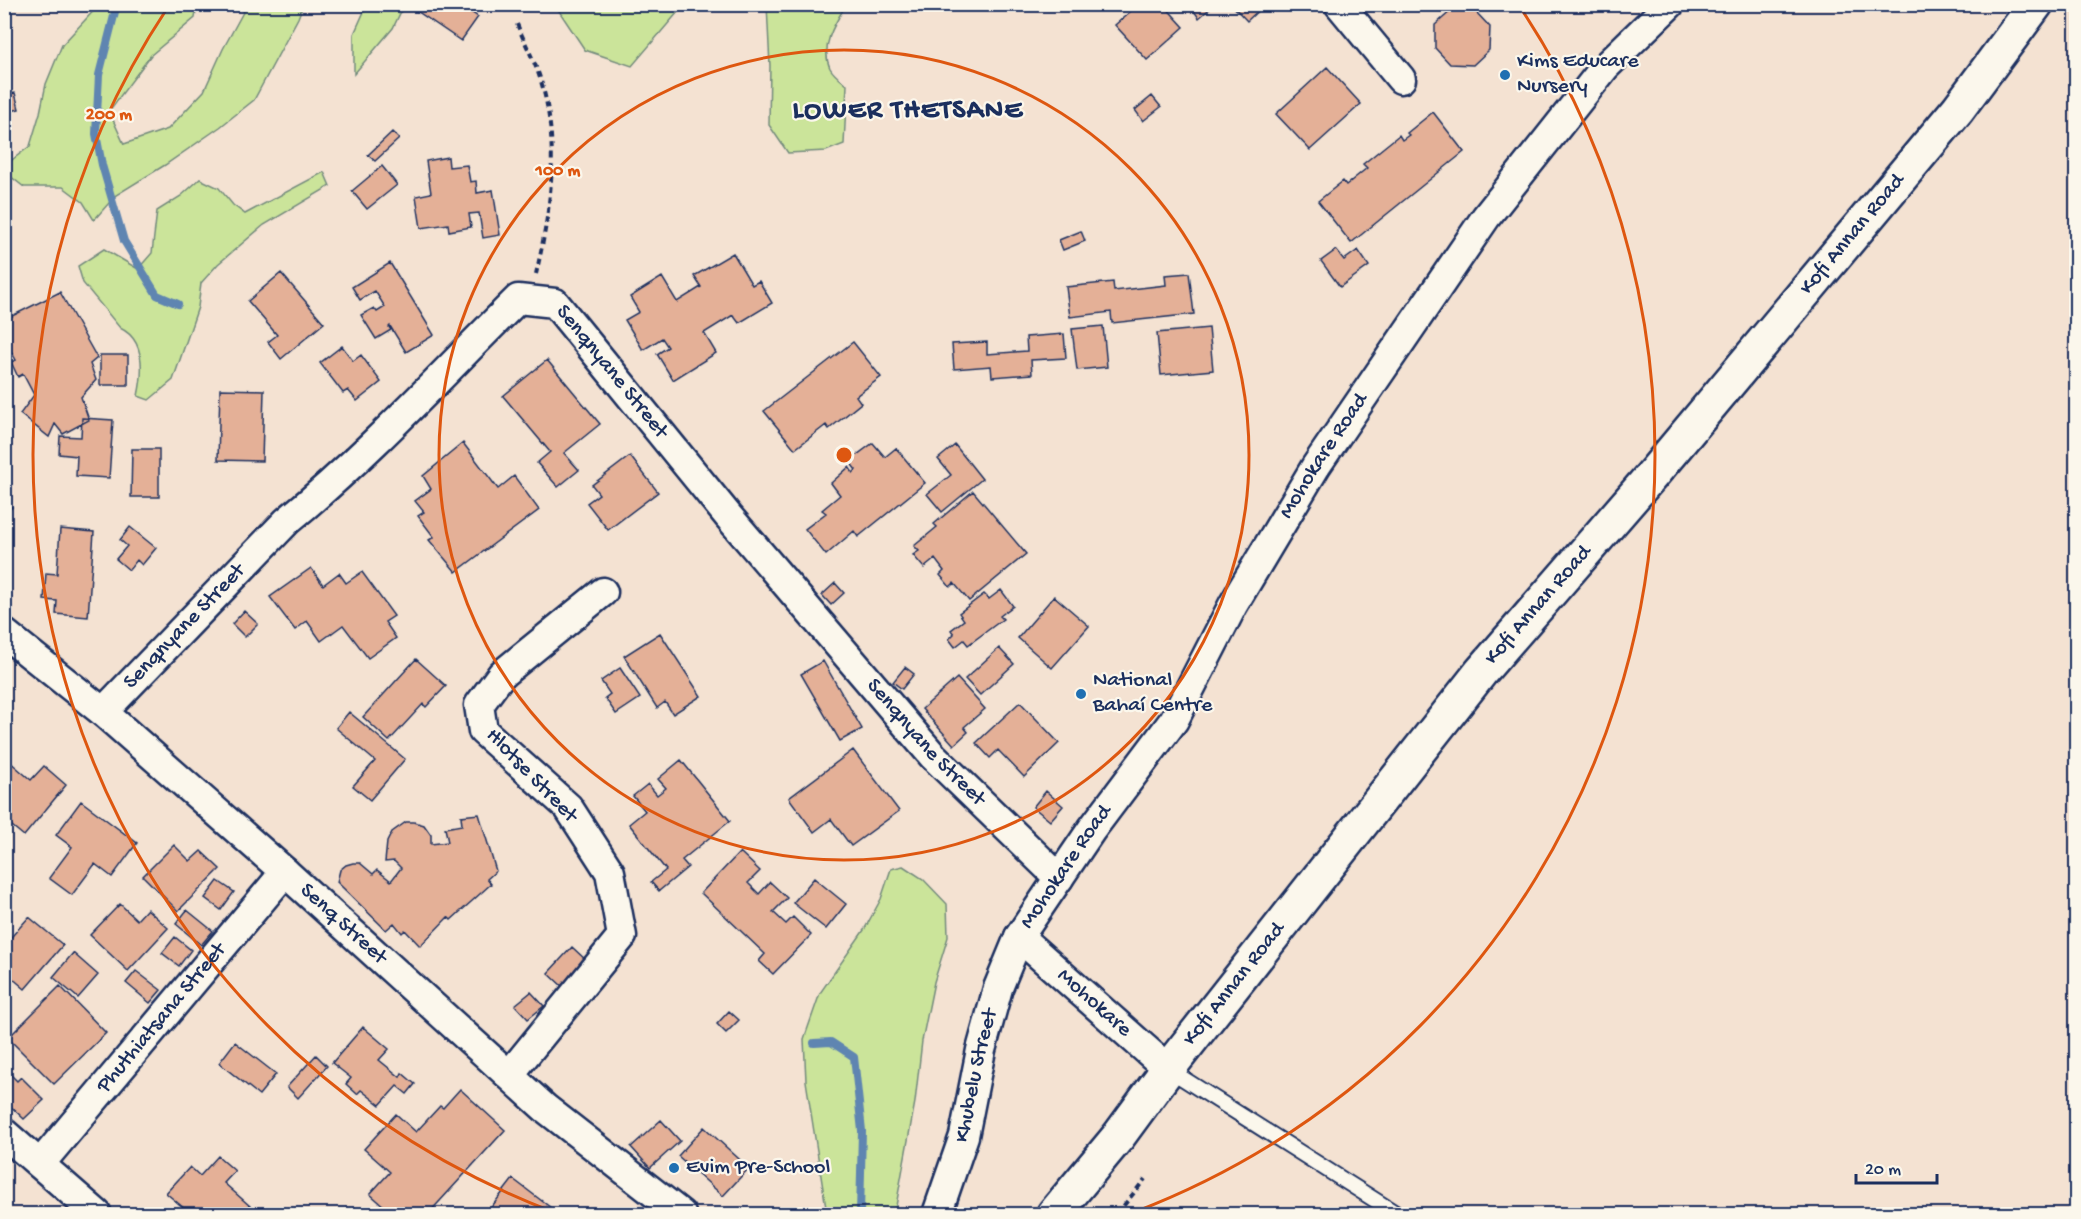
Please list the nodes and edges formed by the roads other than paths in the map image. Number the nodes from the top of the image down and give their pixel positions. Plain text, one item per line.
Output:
1 (1339, 4) edge
2 (1670, 4) edge
3 (2036, 4) edge
4 (1401, 79) dead end
5 (603, 592) dead end
6 (4, 633) edge
7 (104, 712) junction
8 (285, 872) junction
9 (1059, 878) junction
10 (1019, 937) junction
11 (1168, 1069) junction
12 (509, 1075) junction
13 (4, 1132) edge
14 (40, 1164) junction
15 (97, 1215) edge
16 (681, 1215) edge
17 (937, 1215) edge
18 (1054, 1215) edge
19 (1397, 1215) edge

1 - 4 street
2 - 9 street, Mohokare Road
3 - 11 main road, Kofi Annan Road
5 - 12 street, Hlotse Street
6 - 7 street, Senq Street
7 - 8 street, Senq Street
7 - 9 street, Senqnyane Street
8 - 12 street, Senq Street
8 - 14 street, Phuthiatsana Street
9 - 10 street, Mohokare Road
10 - 11 street, Mohokare
10 - 17 street, Khubelu Street
11 - 18 main road, Kofi Annan Road
11 - 19 lane
12 - 16 street, Senq Street
13 - 14 street
14 - 15 street

